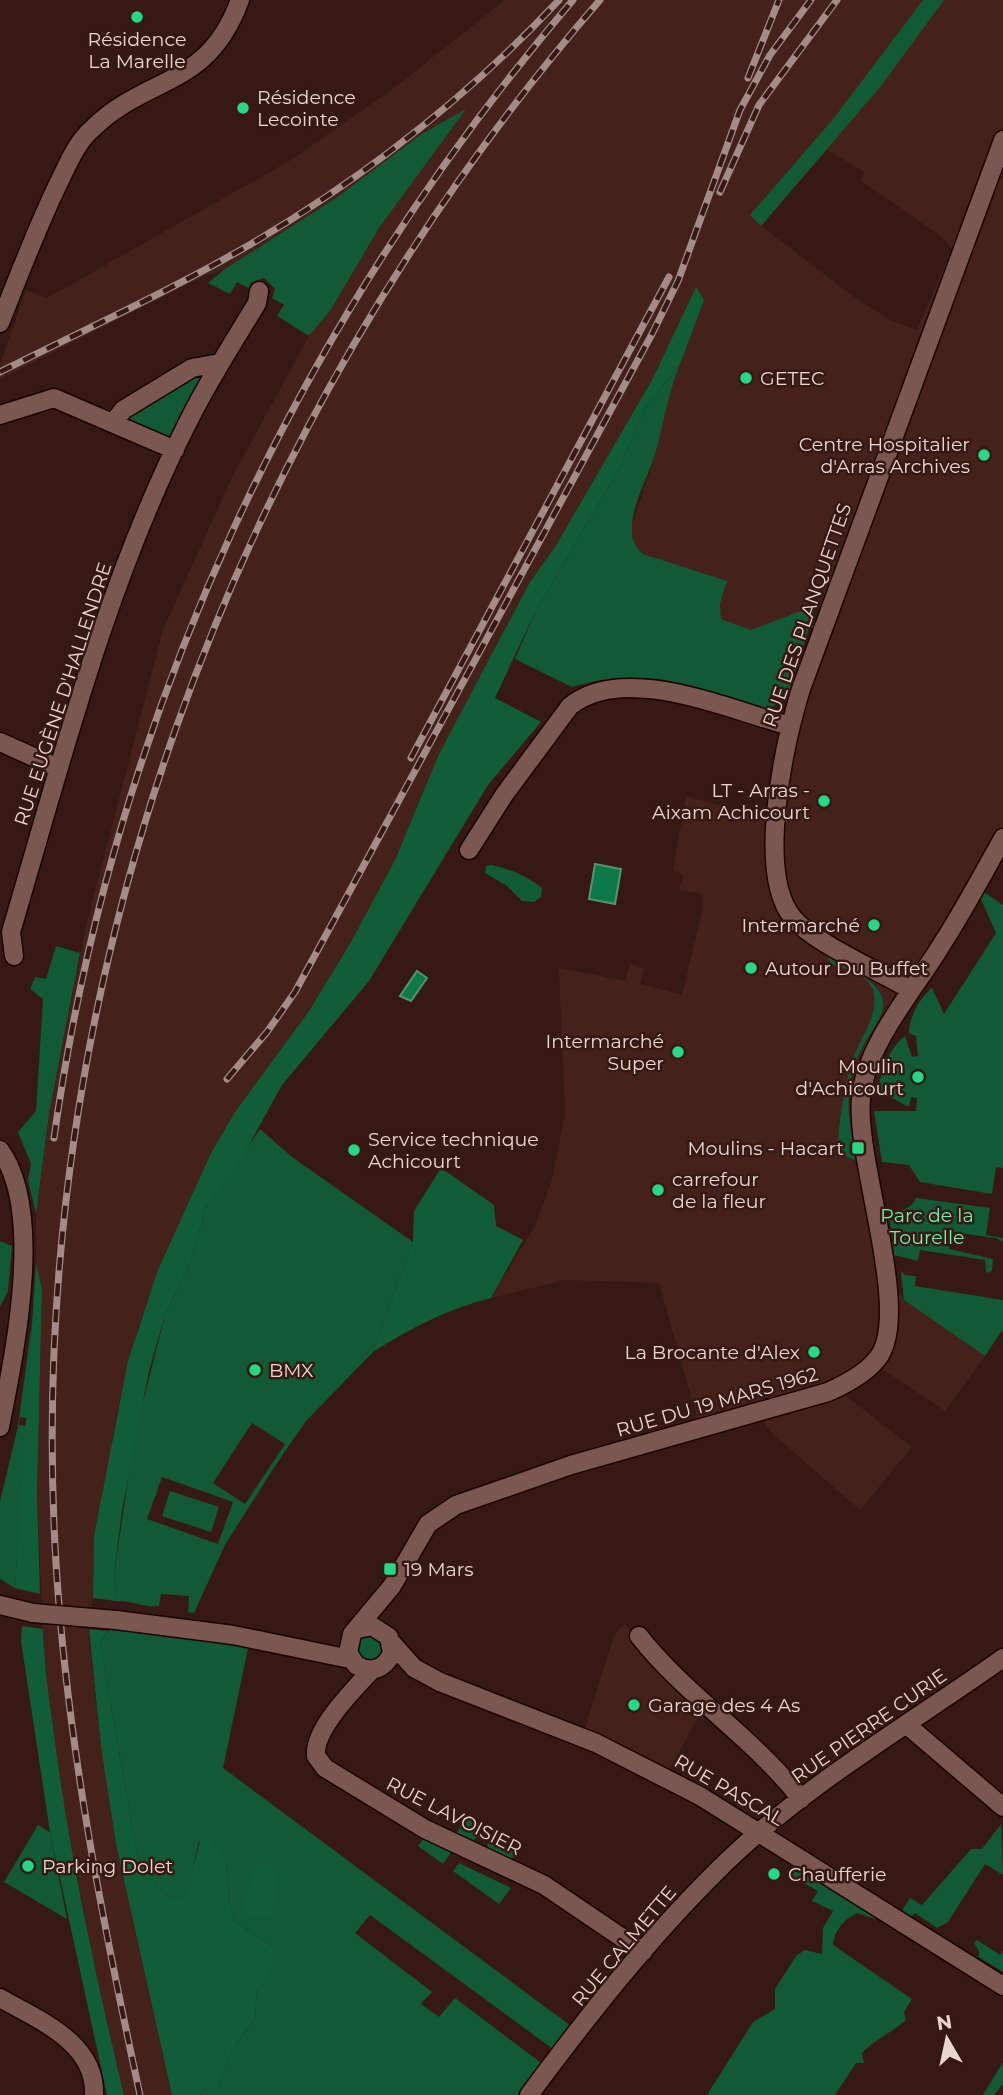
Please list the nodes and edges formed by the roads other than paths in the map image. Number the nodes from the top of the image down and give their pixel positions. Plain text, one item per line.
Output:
1 (240, 0) edge
2 (1003, 140) edge
3 (259, 291) dead end
4 (0, 323) edge
5 (220, 363) junction
6 (0, 415) edge
7 (114, 422) junction
8 (175, 450) junction
9 (790, 726) junction
10 (0, 742) edge
11 (58, 768) junction
12 (1003, 838) edge
13 (469, 850) dead end
14 (14, 956) dead end
15 (911, 990) junction
16 (0, 1150) edge
17 (17, 1322) junction
18 (0, 1338) edge
19 (0, 1427) edge
20 (392, 1586) junction
21 (0, 1605) edge
22 (355, 1632) junction
23 (639, 1636) dead end
24 (389, 1637) junction
25 (305, 1647) junction
26 (1003, 1658) edge
27 (364, 1666) junction
28 (414, 1668) junction
29 (907, 1725) junction
30 (800, 1800) junction
31 (1003, 1807) edge
32 (762, 1833) junction
33 (643, 1952) junction
34 (1003, 1986) edge
35 (0, 1998) edge
36 (94, 2093) edge
37 (529, 2095) edge

1 - 4 street
2 - 9 street, RUE DES PLANQUETTES
3 - 5 street, RUE EUGÈNE D'HALLENDRE
5 - 7 street
5 - 8 street, RUE EUGÈNE D'HALLENDRE
6 - 7 street
7 - 8 street
8 - 11 street, RUE EUGÈNE D'HALLENDRE
9 - 13 street
9 - 15 street, RUE DES PLANQUETTES
10 - 11 street
11 - 14 street, RUE EUGÈNE D'HALLENDRE
12 - 15 street, RUE DU 19 MARS 1962
15 - 20 street, RUE DU 19 MARS 1962
16 - 17 street
17 - 18 street
17 - 19 street
20 - 22 street, RUE DU 19 MARS 1962
20 - 24 street, RUE DU 19 MARS 1962
21 - 25 street, RUE PASCAL, bridge
22 - 24 street
22 - 25 street, RUE PASCAL
22 - 27 street
23 - 30 street
24 - 27 street
24 - 28 street, RUE PASCAL
25 - 27 street, RUE PASCAL
26 - 29 street, RUE PIERRE CURIE
27 - 28 street, RUE PASCAL
27 - 33 street, RUE LAVOISIER
28 - 32 street, RUE PASCAL
29 - 30 street, RUE PIERRE CURIE
29 - 31 street
30 - 32 street, RUE PIERRE CURIE
32 - 33 street, RUE CALMETTE
32 - 34 street, RUE PASCAL
33 - 37 street, RUE CALMETTE
35 - 36 street

